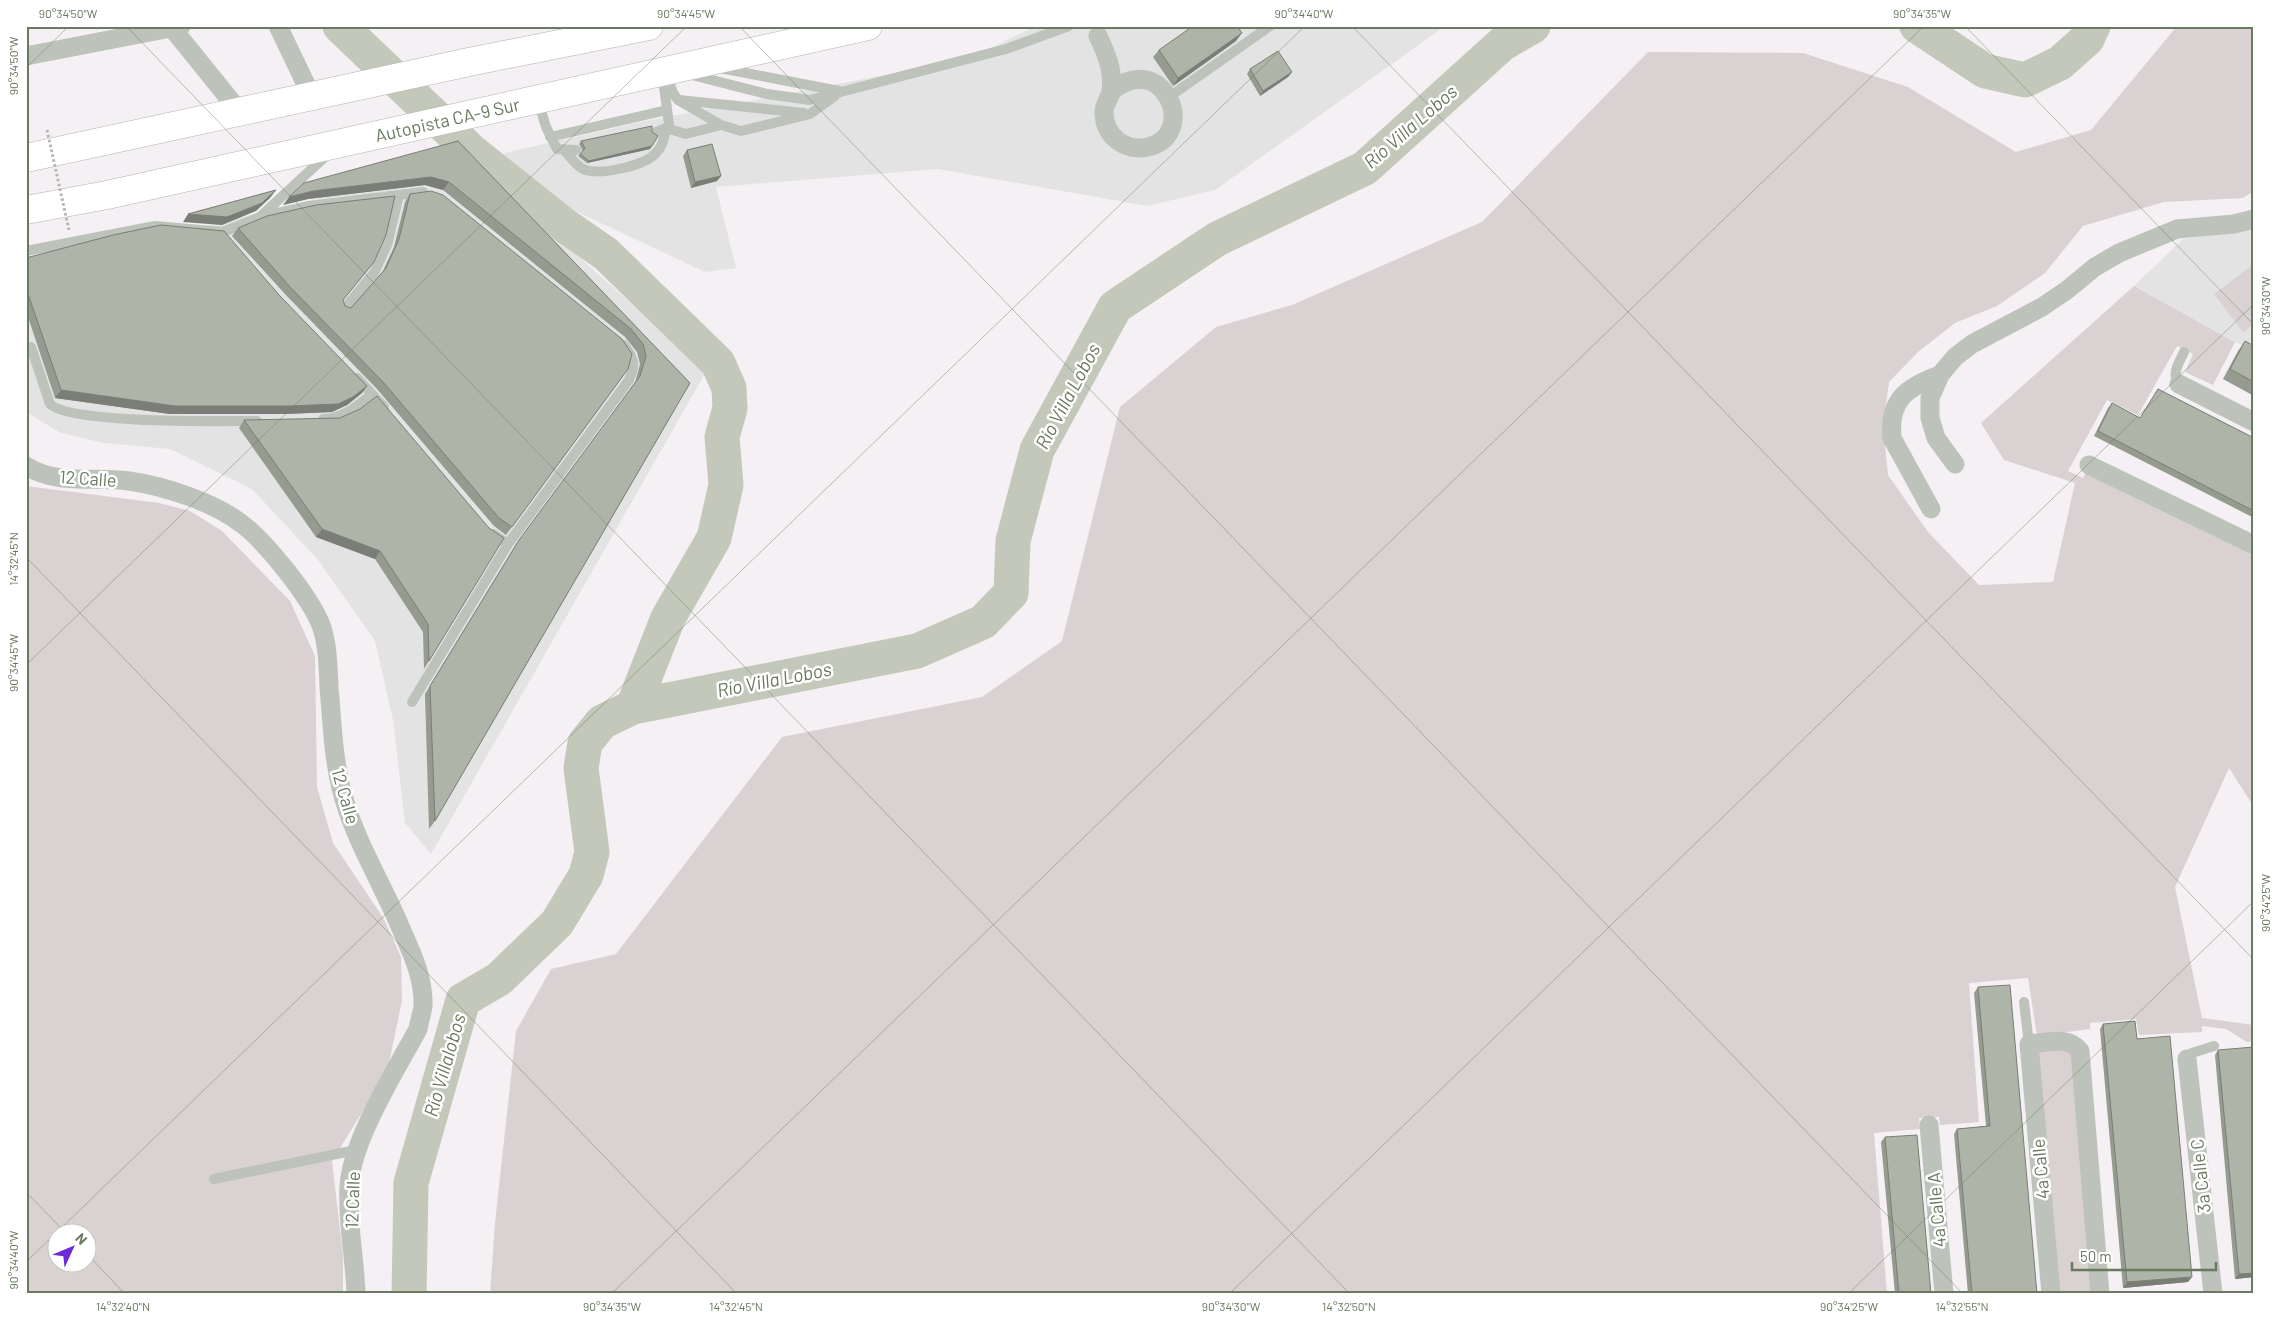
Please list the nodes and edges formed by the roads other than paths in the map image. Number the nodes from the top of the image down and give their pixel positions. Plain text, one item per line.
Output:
1 (278, 26) edge
2 (649, 26) edge
3 (868, 26) edge
4 (1069, 26) edge
5 (1270, 26) edge
6 (177, 27) edge
7 (1098, 36) dead end
8 (26, 56) edge
9 (700, 64) junction
10 (667, 71) junction
11 (842, 91) junction
12 (1112, 92) junction
13 (312, 97) junction
14 (1169, 97) junction
15 (678, 100) junction
16 (527, 103) junction
17 (668, 110) junction
18 (240, 112) junction
19 (810, 114) junction
20 (721, 125) junction
21 (661, 130) junction
22 (550, 137) junction
23 (337, 145) junction
24 (26, 158) edge
25 (434, 194) edge
26 (399, 195) junction
27 (26, 210) edge
28 (260, 217) junction
29 (2254, 219) edge
30 (26, 251) edge
31 (344, 309) edge
32 (614, 336) edge
33 (31, 347) dead end
34 (2184, 352) dead end
35 (352, 372) edge
36 (1940, 375) junction
37 (2180, 384) joint
38 (372, 394) junction
39 (391, 415) edge
40 (314, 420) edge
41 (266, 421) edge
42 (2254, 422) edge
43 (1954, 464) dead end
44 (26, 466) edge
45 (2085, 468) dead end
46 (1931, 509) dead end
47 (483, 524) edge
48 (508, 544) junction
49 (2254, 545) edge
50 (412, 702) dead end
51 (2024, 1002) dead end
52 (2029, 1044) junction
53 (2214, 1046) dead end
54 (2187, 1059) joint
55 (1928, 1125) dead end
56 (356, 1150) junction
57 (214, 1179) dead end
58 (356, 1294) edge
59 (1944, 1294) edge
60 (2051, 1294) edge
61 (2100, 1294) edge
62 (2213, 1294) edge

1 - 13 street
2 - 13 highway
3 - 9 highway, Autopista CA-9 Sur
4 - 11 lane
5 - 14 lane
6 - 8 street
6 - 18 street
7 - 12 street
9 - 10 highway, Autopista CA-9 Sur
9 - 11 lane
10 - 11 lane
10 - 15 lane
10 - 16 highway, Autopista CA-9 Sur
10 - 17 lane
11 - 19 lane
12 - 14 street
12 - 14 street
13 - 18 highway
15 - 19 lane
15 - 20 lane
16 - 22 lane
16 - 23 highway, Autopista CA-9 Sur
17 - 21 lane
17 - 22 lane
18 - 24 highway
19 - 20 lane
20 - 21 lane
21 - 22 lane
23 - 27 highway, Autopista CA-9 Sur
23 - 28 lane
25 - 26 lane
26 - 28 lane
26 - 31 lane
28 - 30 lane
29 - 36 street
32 - 48 lane
33 - 41 lane
34 - 37 lane
35 - 38 lane
36 - 43 street
36 - 46 street
37 - 42 street
38 - 39 lane
38 - 40 lane
44 - 56 street, 12 Calle
45 - 49 street
47 - 48 lane
48 - 50 lane
51 - 52 lane
52 - 60 street, 4a Calle
52 - 61 street
53 - 54 lane
54 - 62 street, 3a Calle C
55 - 59 street, 4a Calle A
56 - 57 lane
56 - 58 street, 12 Calle

